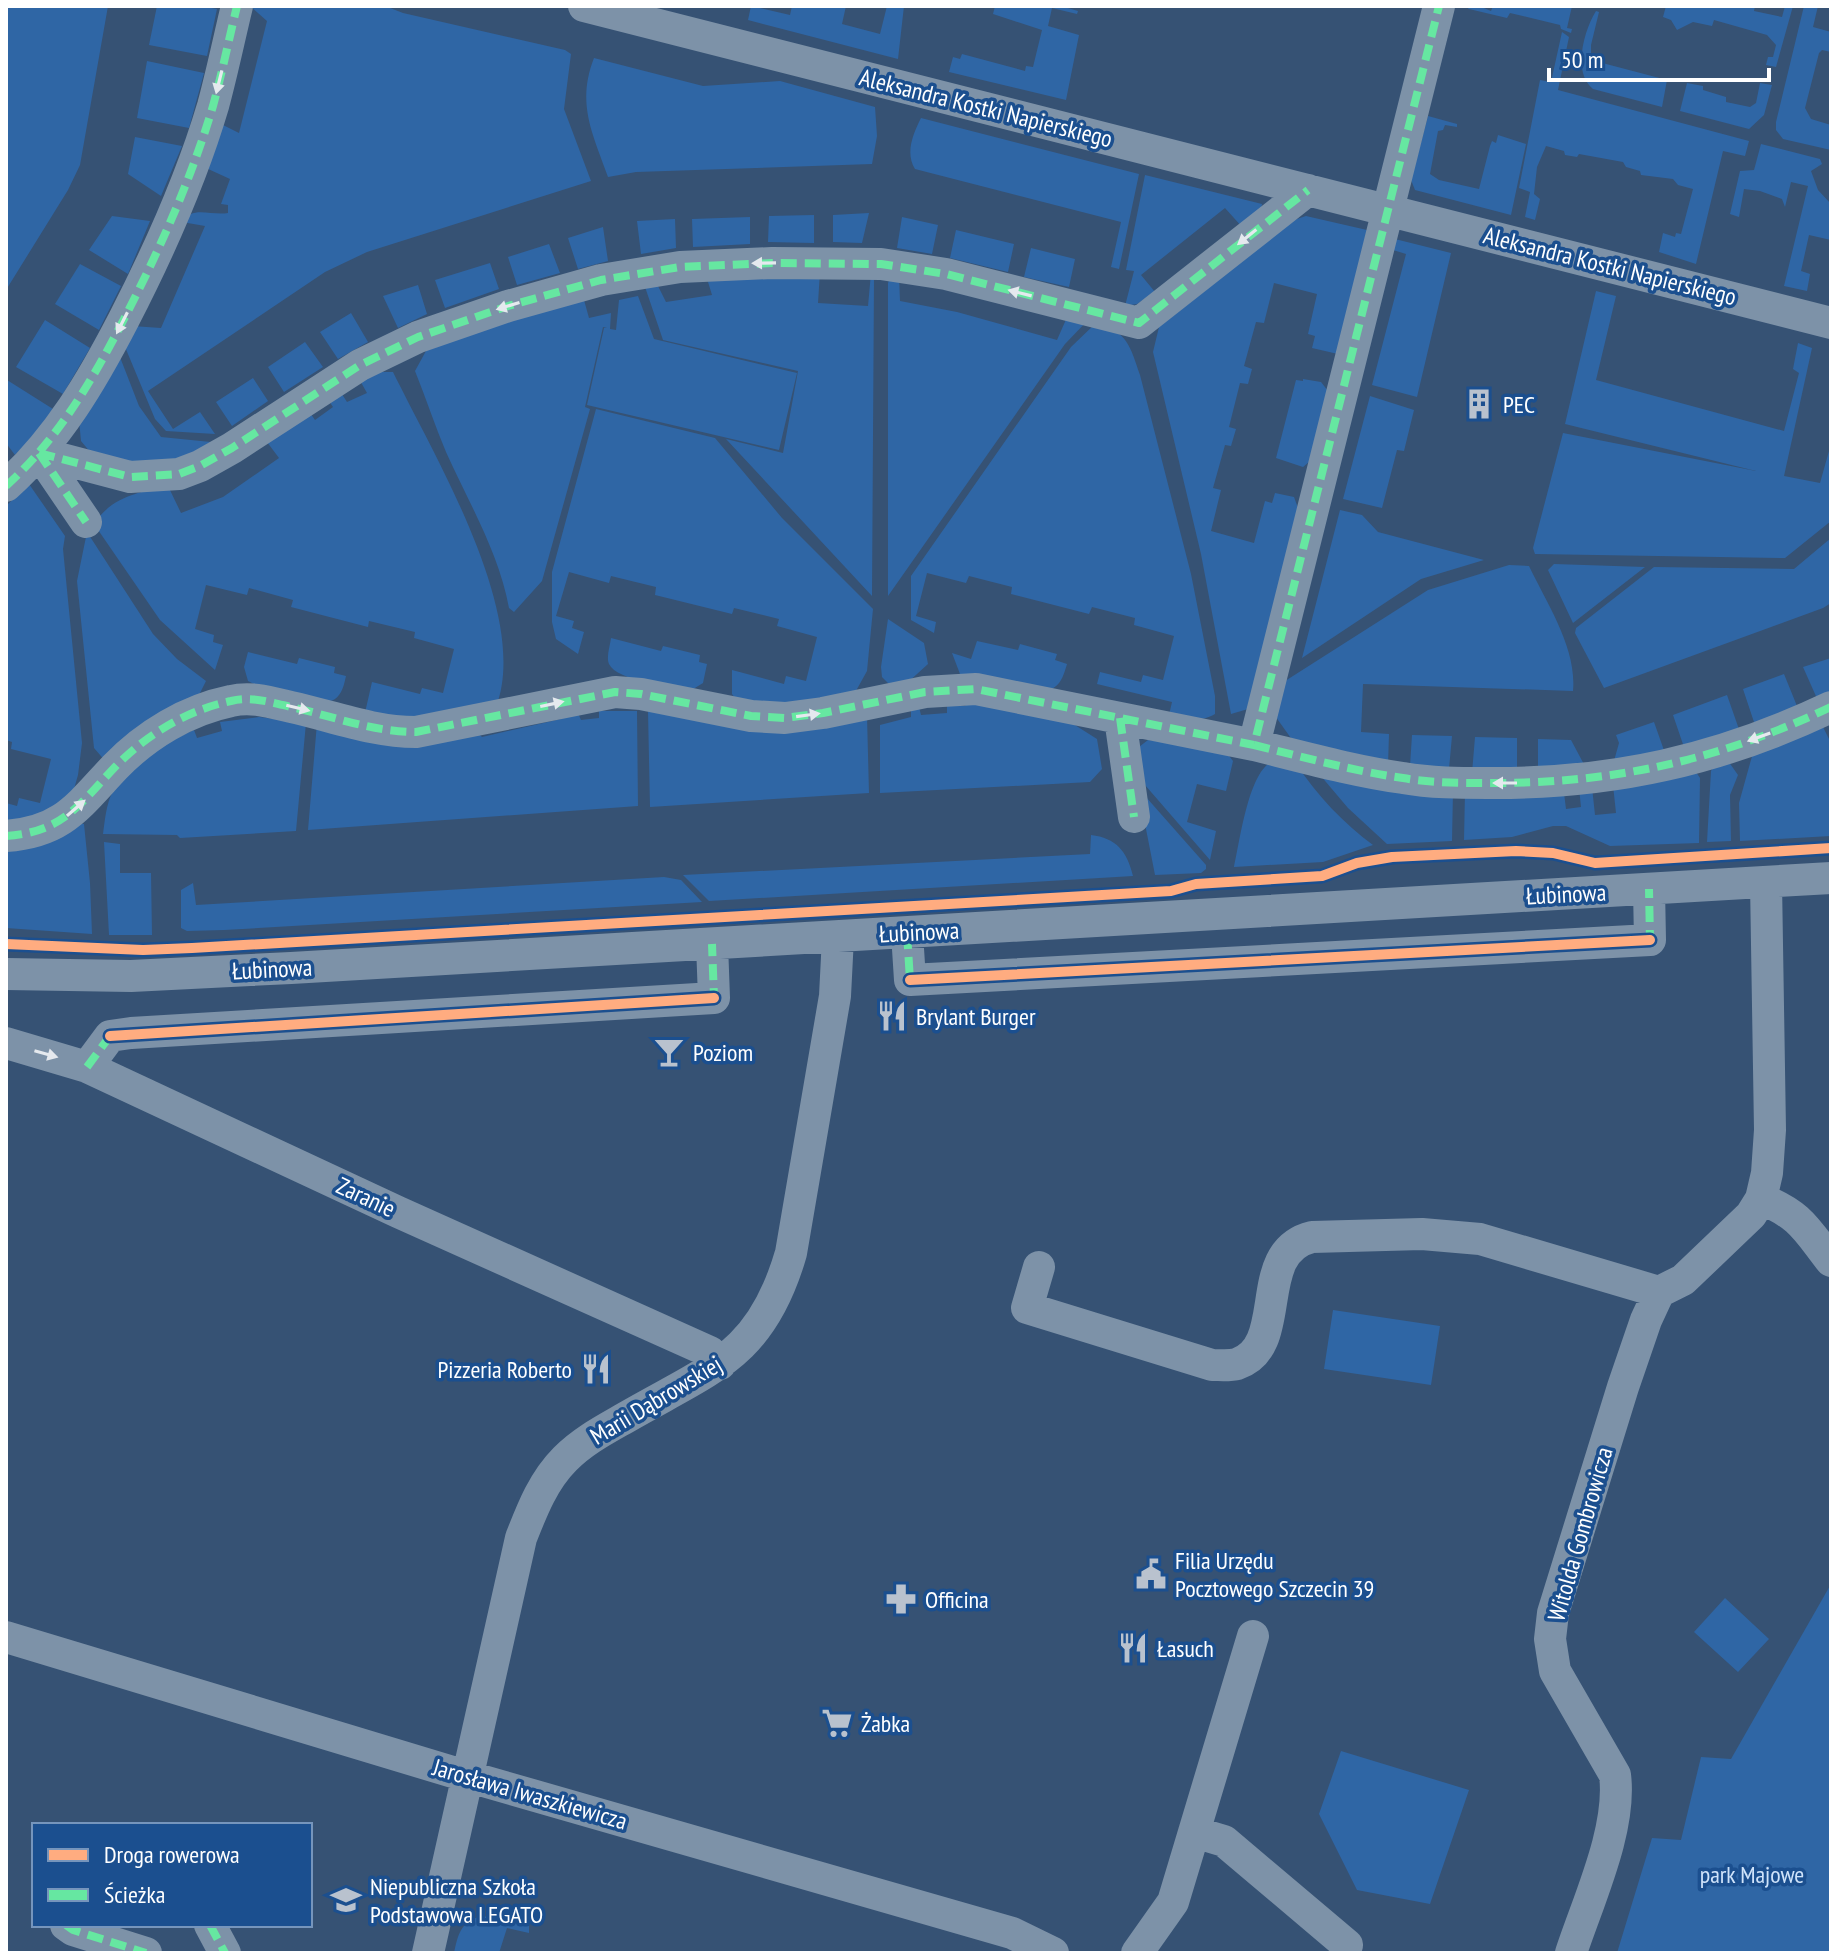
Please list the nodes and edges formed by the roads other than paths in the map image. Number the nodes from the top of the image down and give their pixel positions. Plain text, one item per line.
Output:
1 (237, 6) edge
2 (584, 6) edge
3 (1439, 6) edge
4 (1308, 190) junction
5 (1389, 210) junction
6 (1831, 323) edge
7 (39, 453) junction
8 (6, 486) edge
9 (86, 522) dead end
10 (1831, 707) edge
11 (1120, 718) junction
12 (1254, 745) junction
13 (1134, 817) dead end
14 (6, 836) edge
15 (1831, 878) edge
16 (1766, 882) junction
17 (1649, 889) junction
18 (907, 933) junction
19 (838, 937) junction
20 (712, 944) junction
21 (6, 974) edge
22 (6, 1043) edge
23 (87, 1067) junction
24 (1761, 1199) junction
25 (1831, 1261) edge
26 (1039, 1267) dead end
27 (1659, 1292) junction
28 (720, 1364) junction
29 (1253, 1636) dead end
30 (6, 1637) edge
31 (466, 1776) junction
32 (1194, 1832) junction
33 (69, 1927) edge
34 (211, 1927) edge
35 (1347, 1945) dead end
36 (146, 1953) edge
37 (225, 1953) edge
38 (428, 1953) edge
39 (1053, 1953) edge
40 (1137, 1953) edge
41 (1571, 1953) edge

1 -> 7 street
2 - 4 street, Aleksandra Kostki Napierskiego
3 - 5 street
4 - 5 street, Aleksandra Kostki Napierskiego
4 -> 7 street
5 - 6 street, Aleksandra Kostki Napierskiego
5 - 12 street
7 - 8 street
7 - 9 street
10 -> 12 street
11 - 12 street
11 - 13 street
14 -> 11 street
15 - 16 street, Łubinowa
16 - 17 street, Łubinowa
16 - 24 street
17 - 18 street, Łubinowa
17 - 18 street
18 - 19 street, Łubinowa
19 - 20 street, Łubinowa
19 - 28 street, Marii Dąbrowskiej
20 - 21 street, Łubinowa
20 - 23 street
22 -> 23 street, Zaranie
23 - 28 street, Zaranie
24 - 25 street
24 - 27 street
26 - 27 street
27 - 41 street, Witolda Gombrowicza
28 - 31 street, Marii Dąbrowskiej
29 - 32 street
30 - 31 street, Jarosława Iwaszkiewicza
31 - 38 street, Marii Dąbrowskiej
31 - 39 street, Jarosława Iwaszkiewicza
32 - 35 street
32 - 40 street
33 - 36 street
34 - 37 street

